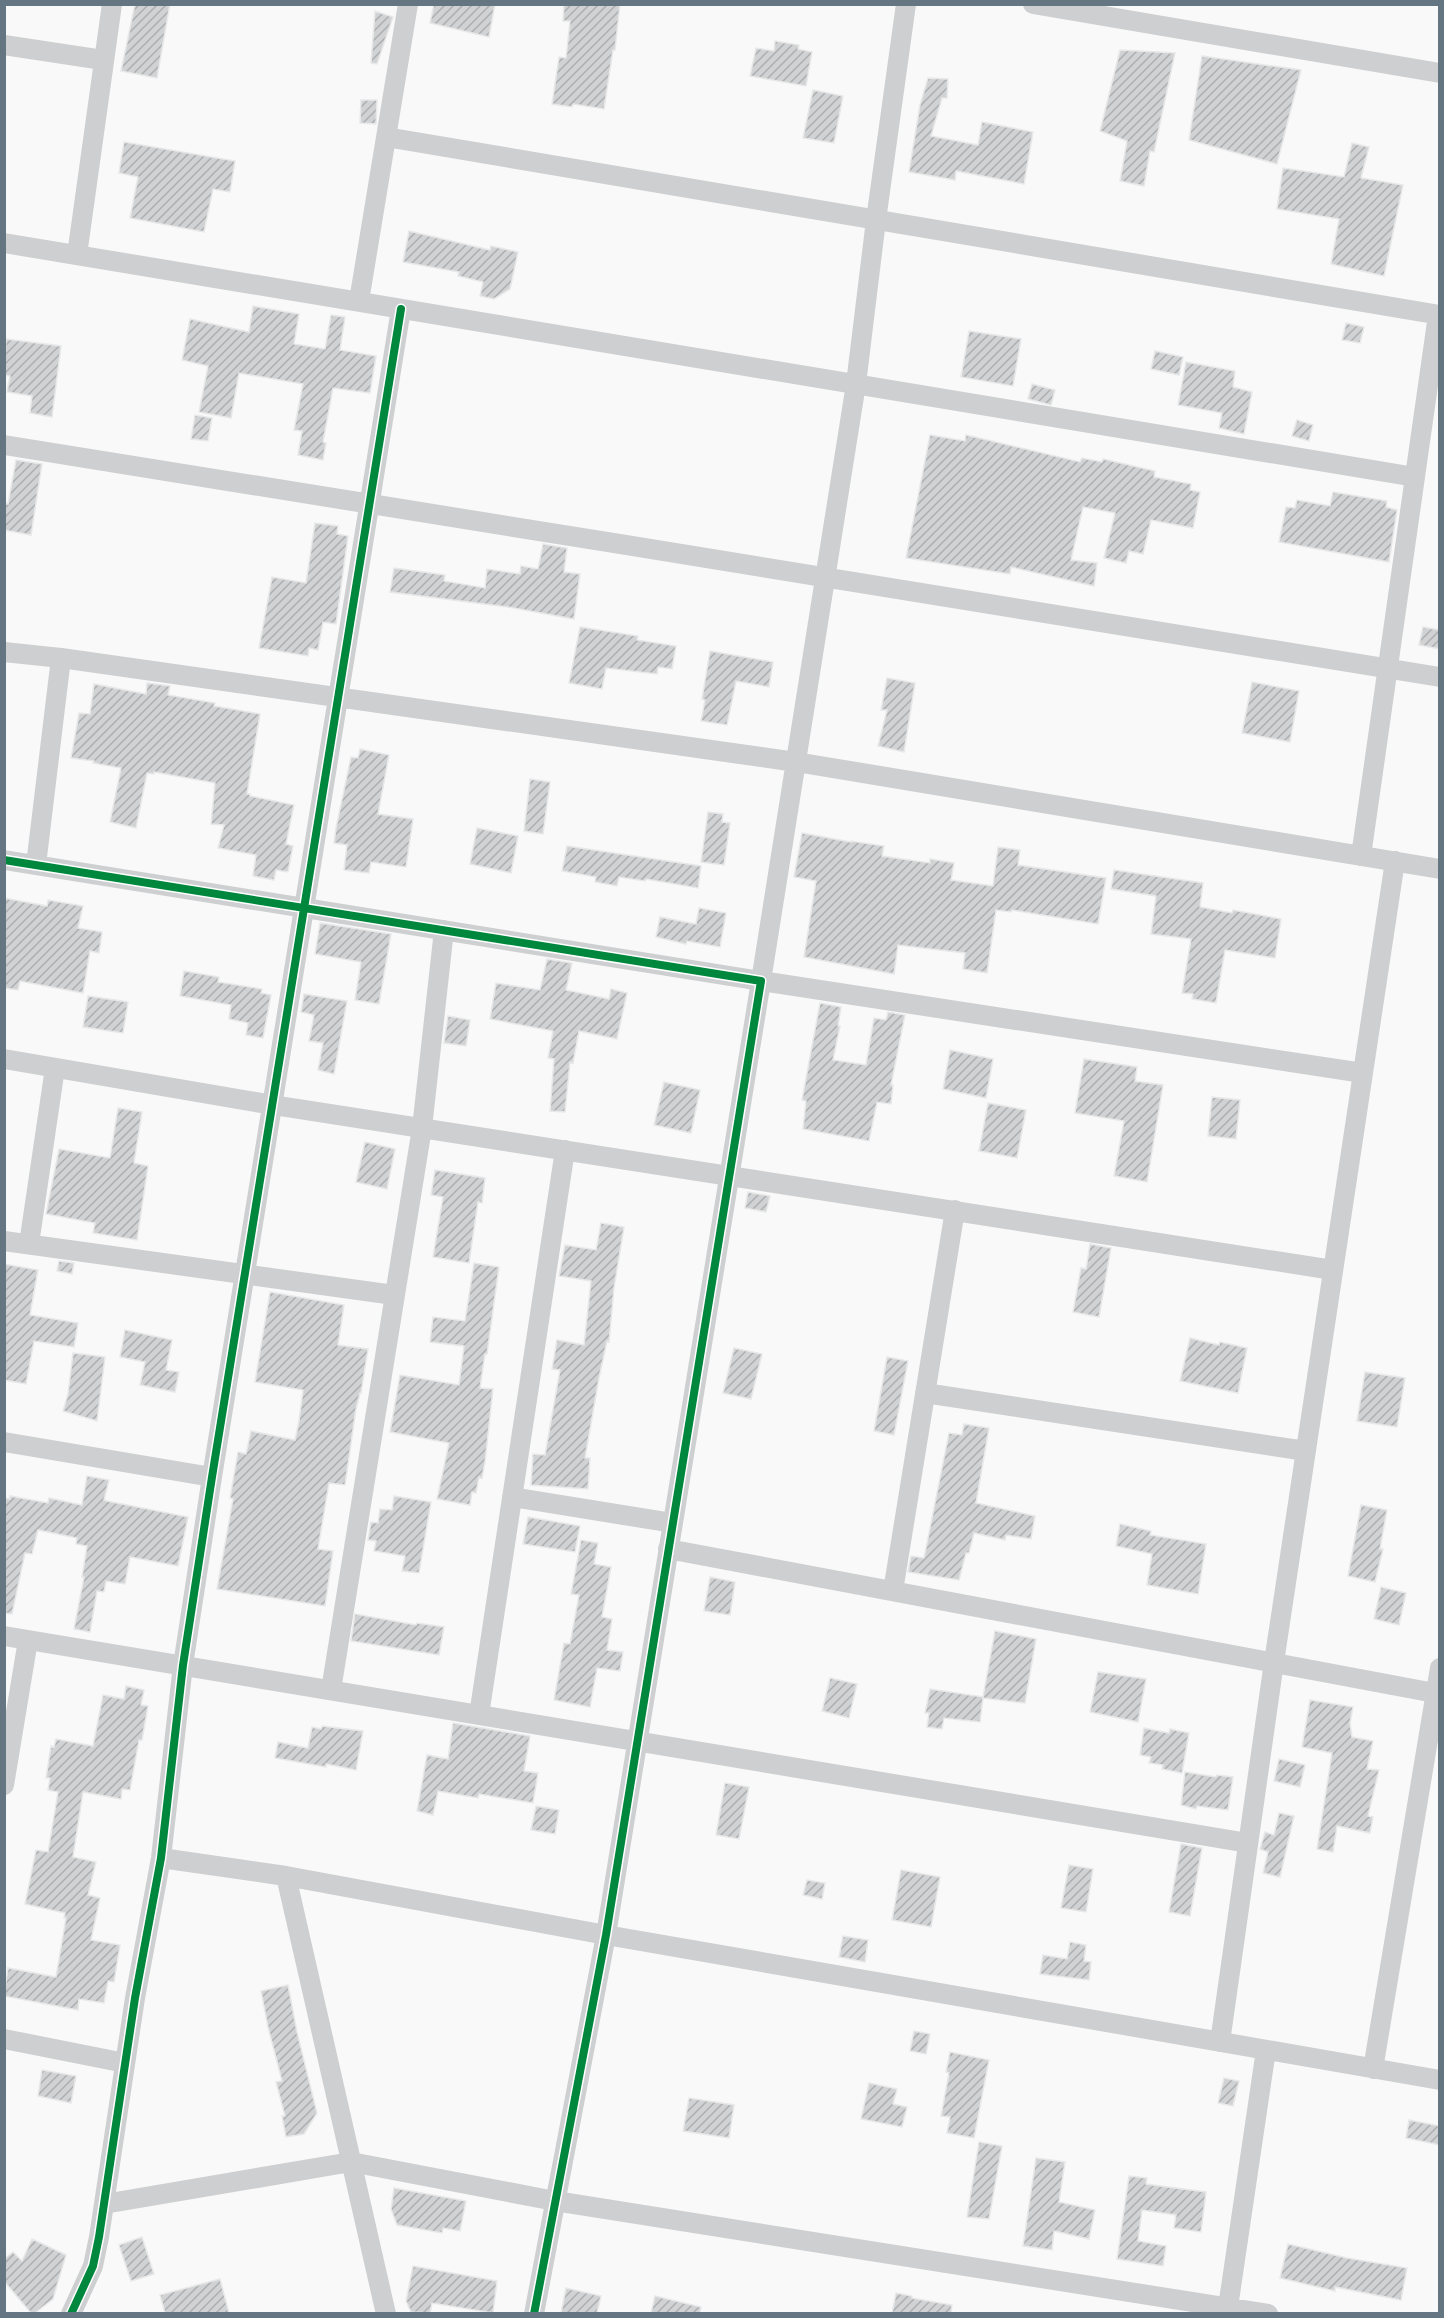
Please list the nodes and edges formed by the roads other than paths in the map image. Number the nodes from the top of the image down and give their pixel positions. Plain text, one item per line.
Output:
1 (111, 4) edge
2 (408, 4) edge
3 (906, 4) edge
4 (1033, 4) edge
5 (4, 45) edge
6 (103, 60) junction
7 (1440, 73) edge
8 (386, 137) junction
9 (876, 220) junction
10 (4, 243) edge
11 (76, 255) junction
12 (358, 302) junction
13 (401, 309) junction
14 (1439, 315) edge
15 (856, 384) junction
16 (4, 445) edge
17 (1415, 477) junction
18 (370, 503) junction
19 (824, 578) junction
20 (4, 652) edge
21 (61, 658) junction
22 (1388, 669) junction
23 (1440, 677) edge
24 (339, 698) junction
25 (796, 762) junction
26 (1361, 856) junction
27 (4, 860) edge
28 (1395, 861) junction
29 (36, 865) junction
30 (1440, 868) edge
31 (305, 908) junction
32 (444, 930) junction
33 (761, 981) junction
34 (4, 1059) edge
35 (55, 1068) junction
36 (1363, 1073) junction
37 (273, 1105) junction
38 (422, 1128) junction
39 (565, 1150) junction
40 (730, 1175) junction
41 (955, 1210) junction
42 (4, 1241) edge
43 (29, 1244) junction
44 (1333, 1270) junction
45 (245, 1274) junction
46 (394, 1295) junction
47 (925, 1393) junction
48 (4, 1442) edge
49 (1306, 1451) junction
50 (212, 1477) junction
51 (512, 1497) junction
52 (673, 1523) junction
53 (668, 1549) junction
54 (892, 1591) junction
55 (4, 1636) edge
56 (28, 1640) junction
57 (1274, 1662) junction
58 (183, 1665) junction
59 (1440, 1668) edge
60 (331, 1690) junction
61 (1437, 1693) edge
62 (479, 1715) junction
63 (637, 1742) junction
64 (4, 1785) edge
65 (1248, 1843) junction
66 (161, 1858) junction
67 (286, 1876) junction
68 (606, 1935) junction
69 (4, 2039) edge
70 (1220, 2042) junction
71 (1266, 2050) junction
72 (125, 2063) junction
73 (1373, 2069) junction
74 (1440, 2080) edge
75 (351, 2162) junction
76 (555, 2201) junction
77 (104, 2204) junction
78 (1227, 2310) edge
79 (71, 2313) edge
80 (386, 2313) edge
81 (534, 2313) edge
82 (1268, 2313) edge

1 - 6 street
2 - 8 street
3 - 9 street
4 - 7 street
5 - 6 street
6 - 11 street
8 - 9 street
8 - 12 street
9 - 14 street
9 - 15 street
10 - 11 street
11 - 12 street
12 - 13 street
13 - 15 street
13 - 18 street
14 - 17 street
15 - 17 street
15 - 19 street
16 - 18 street
17 - 22 street
18 - 19 street
18 - 24 street
19 - 22 street
19 - 25 street
20 - 21 street
21 - 24 street
21 - 29 street
22 - 23 street
22 - 26 street
24 - 25 street
24 - 31 street
25 - 26 street
25 - 33 street
26 - 28 street
27 - 29 street
28 - 30 street
28 - 36 street
29 - 31 street
31 - 32 street
31 - 37 street
32 - 33 street
32 - 38 street
33 - 36 street
33 - 40 street
34 - 35 street
35 - 37 street
35 - 43 street
36 - 44 street
37 - 38 street
37 - 45 street
38 - 39 street
38 - 46 street
39 - 40 street
39 - 51 street
40 - 41 street
40 - 52 street
41 - 44 street
41 - 47 street
42 - 43 street
43 - 45 street
44 - 49 street
45 - 46 street
45 - 50 street
46 - 60 street
47 - 49 street
47 - 54 street
48 - 50 street
49 - 57 street
50 - 58 street
51 - 52 street
51 - 62 street
52 - 53 street
53 - 54 street
53 - 63 street
54 - 57 street
55 - 56 street
56 - 58 street
56 - 64 street
57 - 61 street
57 - 65 street
58 - 60 street
58 - 66 street
59 - 61 street
60 - 62 street
61 - 73 street
62 - 63 street
63 - 65 street
63 - 68 street
65 - 70 street
66 - 67 street
66 - 72 street
67 - 68 street
67 - 75 street
68 - 70 street
68 - 76 street
69 - 72 street
70 - 71 street
71 - 73 street
71 - 78 street
72 - 77 street
73 - 74 street
75 - 76 street
75 - 77 street
75 - 80 street
76 - 78 street
76 - 81 street
77 - 79 street
78 - 82 street

